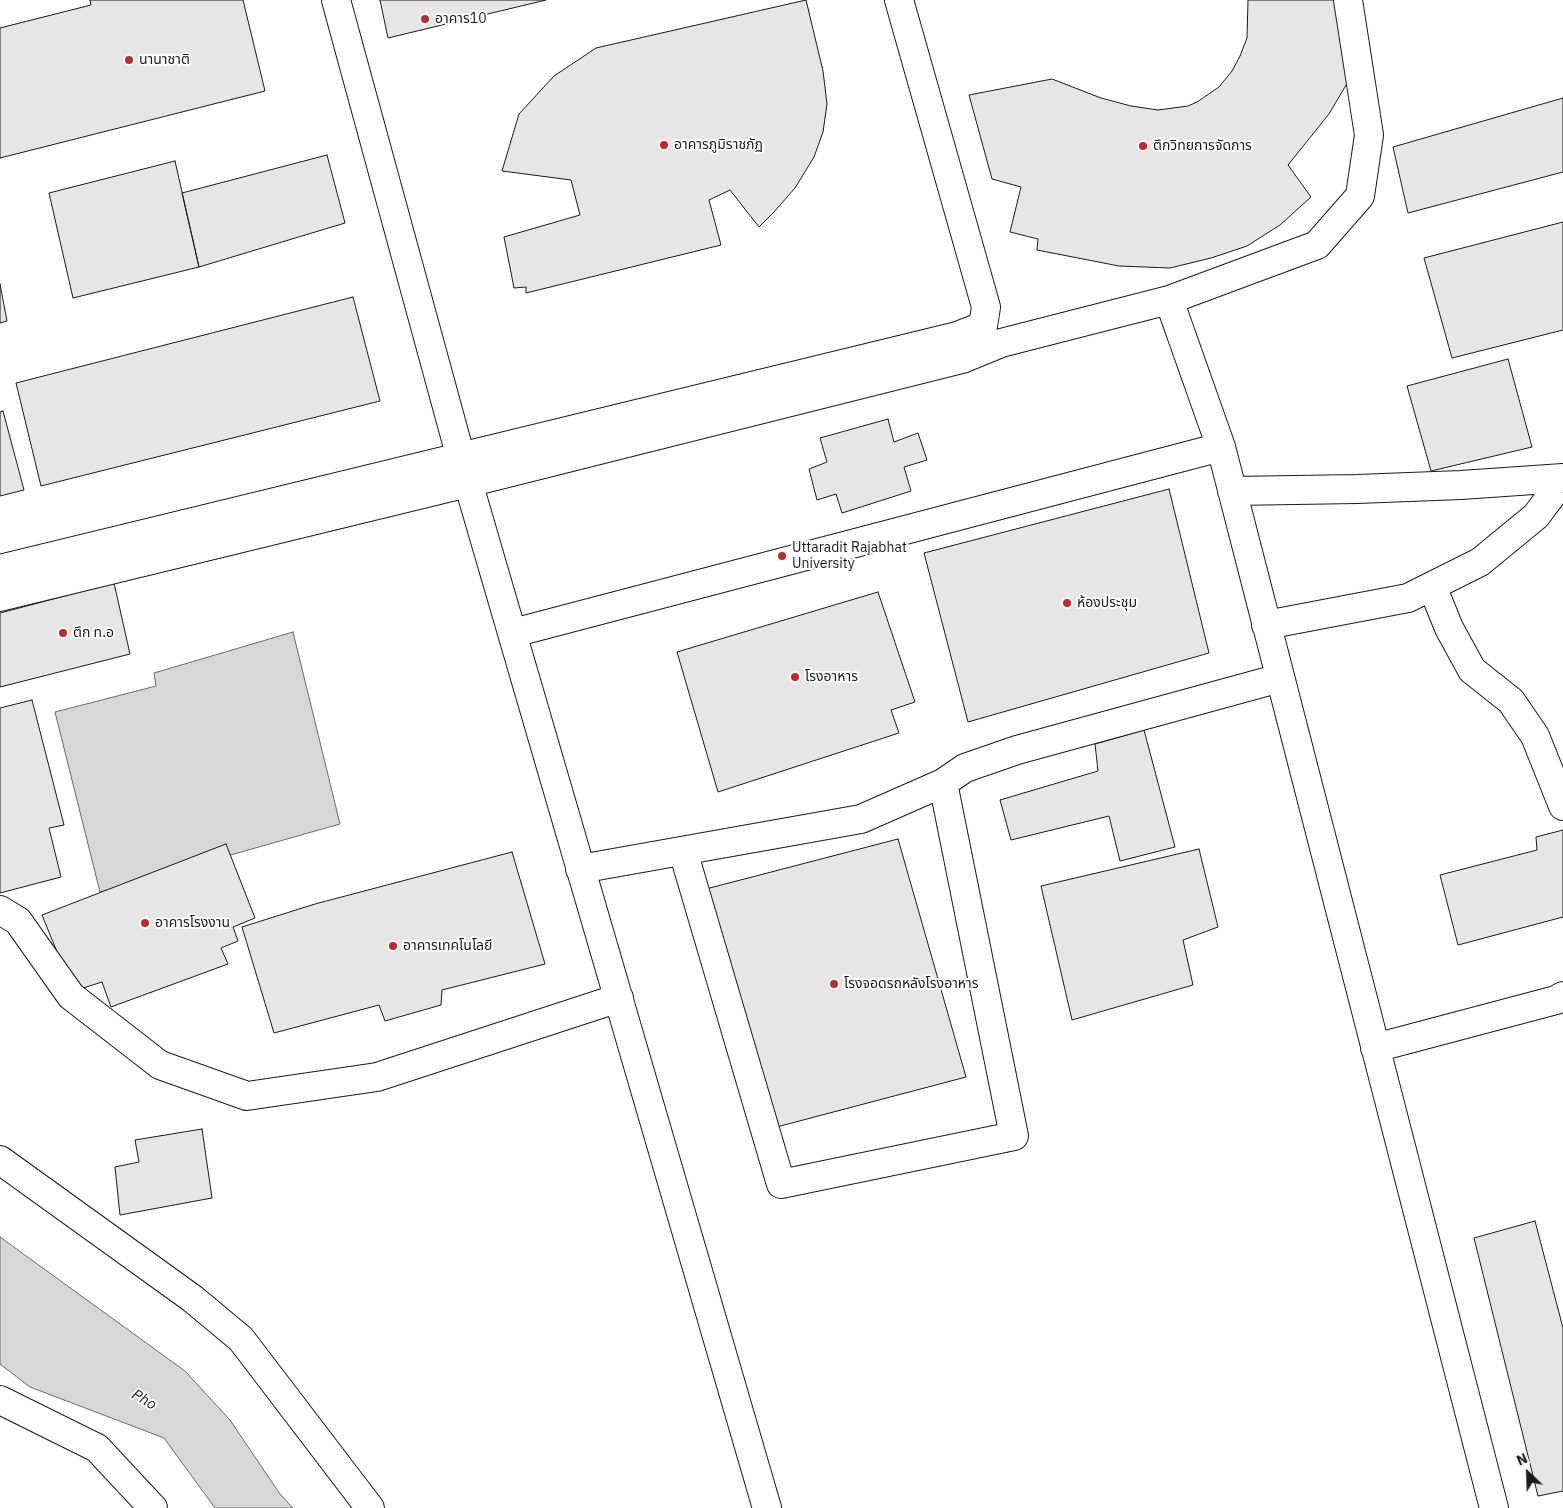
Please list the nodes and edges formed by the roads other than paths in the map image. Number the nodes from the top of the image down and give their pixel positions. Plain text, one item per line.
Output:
1 (336, 0) edge
2 (900, 0) edge
3 (1348, 0) edge
4 (1169, 300) junction
5 (992, 324) junction
6 (1221, 447) junction
7 (465, 470) junction
8 (1563, 479) edge
9 (1232, 491) junction
10 (0, 569) edge
11 (1432, 586) junction
12 (0, 597) edge
13 (1266, 625) junction
14 (513, 634) junction
15 (1280, 678) junction
16 (943, 783) junction
17 (1563, 806) edge
18 (683, 851) junction
19 (580, 869) junction
20 (0, 910) edge
21 (1563, 996) edge
22 (619, 998) junction
23 (1375, 1048) junction
24 (0, 1160) edge
25 (0, 1400) edge
26 (153, 1508) edge
27 (370, 1508) edge
28 (767, 1508) edge
29 (1494, 1508) edge

1 - 7 street
2 - 5 street
3 - 4 street
4 - 5 street
4 - 6 street
5 - 7 street
6 - 9 street
6 - 14 street
7 - 10 street
7 - 12 street
7 - 14 street
8 - 9 street
8 - 11 street
9 - 13 street
11 - 13 street
11 - 17 street
13 - 15 street
14 - 19 street
15 - 16 street
15 - 23 street
16 - 18 street
16 - 18 street
18 - 19 street
19 - 22 street
20 - 22 street
21 - 23 street
22 - 28 street
23 - 29 street
24 - 27 street
25 - 26 street

